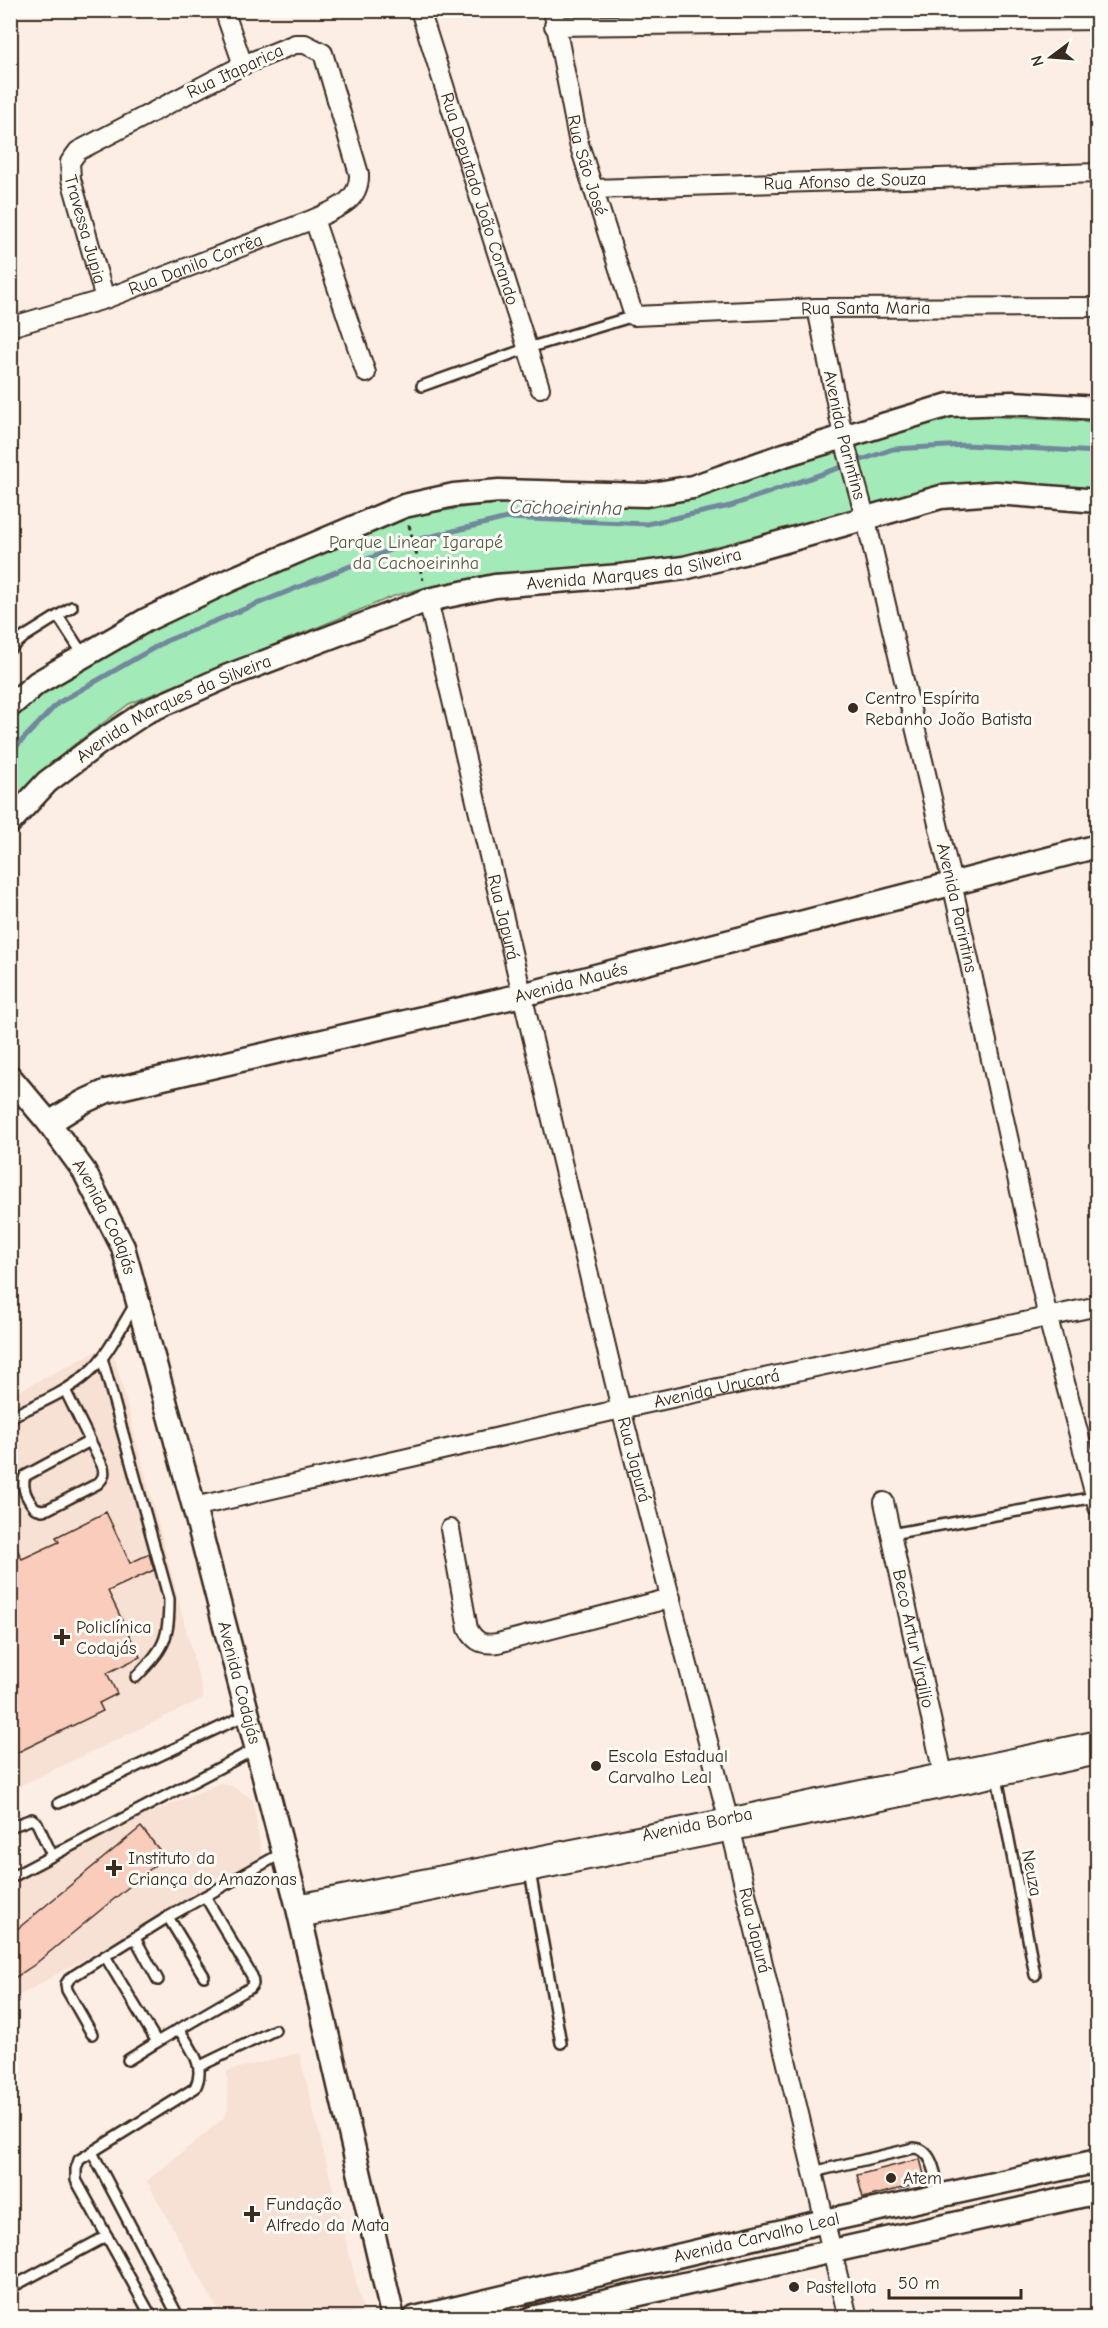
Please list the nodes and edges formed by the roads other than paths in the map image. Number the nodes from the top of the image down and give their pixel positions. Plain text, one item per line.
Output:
1 (224, 10) edge
2 (420, 10) edge
3 (553, 18) edge
4 (1098, 20) edge
5 (243, 66) junction
6 (100, 138) joint
7 (1098, 173) edge
8 (359, 174) joint
9 (592, 189) junction
10 (314, 219) junction
11 (105, 299) junction
12 (1098, 307) edge
13 (817, 308) junction
14 (634, 316) junction
15 (10, 327) edge
16 (528, 348) junction
17 (366, 373) dead end
18 (422, 386) dead end
19 (540, 388) dead end
20 (1098, 408) edge
21 (844, 442) junction
22 (1098, 501) edge
23 (864, 513) junction
24 (425, 590) junction
25 (72, 607) dead end
26 (58, 616) junction
27 (10, 649) edge
28 (84, 656) junction
29 (10, 706) edge
30 (10, 822) edge
31 (1098, 846) edge
32 (951, 883) junction
33 (522, 995) junction
34 (10, 1077) edge
35 (49, 1123) junction
36 (138, 1299) junction
37 (1098, 1306) edge
38 (1048, 1318) junction
39 (102, 1358) junction
40 (65, 1390) junction
41 (621, 1409) junction
42 (10, 1417) edge
43 (90, 1441) junction
44 (885, 1502) dead end
45 (1096, 1502) edge
46 (194, 1507) junction
47 (450, 1529) dead end
48 (891, 1534) junction
49 (671, 1598) junction
50 (136, 1677) dead end
51 (248, 1714) junction
52 (1098, 1740) edge
53 (257, 1748) junction
54 (1098, 1755) edge
55 (943, 1774) junction
56 (997, 1778) junction
57 (59, 1803) dead end
58 (730, 1825) junction
59 (10, 1827) edge
60 (284, 1852) junction
61 (51, 1855) junction
62 (530, 1872) junction
63 (10, 1878) edge
64 (205, 1896) junction
65 (299, 1911) junction
66 (168, 1917) junction
67 (135, 1938) junction
68 (105, 1956) junction
69 (204, 1976) dead end
70 (1035, 1976) dead end
71 (158, 1980) dead end
72 (179, 2029) junction
73 (274, 2030) dead end
74 (92, 2034) dead end
75 (157, 2042) junction
76 (561, 2043) dead end
77 (128, 2060) dead end
78 (200, 2066) junction
79 (92, 2152) junction
80 (1098, 2160) edge
81 (813, 2172) junction
82 (1098, 2192) edge
83 (940, 2195) junction
84 (825, 2221) junction
85 (107, 2236) junction
86 (833, 2249) junction
87 (10, 2288) edge
88 (152, 2318) edge
89 (179, 2318) edge
90 (393, 2318) edge
91 (415, 2318) edge
92 (532, 2318) edge
93 (848, 2318) edge

1 - 5 street
2 - 16 street, Rua Deputado João Corando
3 - 4 street
3 - 9 street, Rua São José
5 - 6 street, Rua Itaparica
5 - 8 street, Rua Itaparica
6 - 11 street, Travessa Jupia
7 - 9 street, Rua Afonso de Souza
8 - 10 street, Rua Danilo Corrêa
9 - 14 street, Rua São José
10 - 11 street, Rua Danilo Corrêa
10 - 17 street
11 - 15 street, Rua Danilo Corrêa
12 - 13 street, Rua Santa Maria
13 - 14 street, Rua Santa Maria
13 - 21 street, Avenida Parintins
14 - 16 lane
16 - 18 lane
16 - 19 street, Rua Deputado João Corando
20 - 21 street
21 - 23 street, Avenida Parintins
21 - 28 street
22 - 23 street, Avenida Marques da Silveira
23 - 24 street, Avenida Marques da Silveira
23 - 32 street, Avenida Parintins
24 - 30 street, Avenida Marques da Silveira
24 - 33 street, Rua Japurá
25 - 26 lane
26 - 27 lane
26 - 28 lane
28 - 29 street
31 - 32 street, Avenida Maués
32 - 33 street, Avenida Maués
32 - 38 street, Avenida Parintins
33 - 35 street, Avenida Maués
33 - 41 street, Rua Japurá
34 - 35 street, Avenida Codajás
35 - 36 street, Avenida Codajás
36 - 39 lane
36 - 46 street, Avenida Codajás
37 - 38 street, Avenida Urucará
38 - 41 street, Avenida Urucará
38 - 45 street, Avenida Parintins
39 - 40 lane
39 - 50 lane
40 - 42 lane
40 - 43 lane
41 - 46 street, Avenida Urucará
41 - 49 street, Rua Japurá
43 - 43 lane
44 - 48 street, Beco Artur Virgiljo
45 - 48 lane
46 - 51 street, Avenida Codajás
47 - 49 street
48 - 55 street, Beco Artur Virgiljo
49 - 58 street, Rua Japurá
51 - 53 street, Avenida Codajás
51 - 57 lane
52 - 55 street, Avenida Borba
53 - 60 street, Avenida Codajás
53 - 61 lane
54 - 56 street, Avenida Borba
55 - 58 street, Avenida Borba
56 - 58 street, Avenida Borba
56 - 70 lane, Neuza
58 - 62 street, Avenida Borba
58 - 65 street, Avenida Borba
58 - 81 street, Rua Japurá
59 - 61 lane
60 - 64 lane
60 - 65 street, Avenida Codajás
61 - 63 lane
62 - 65 street, Avenida Borba
62 - 76 lane
64 - 66 lane
64 - 72 lane
65 - 90 street, Avenida Codajás
66 - 67 lane
66 - 69 lane
67 - 68 lane
67 - 71 lane
68 - 74 lane
68 - 75 lane
72 - 75 lane
72 - 78 lane
73 - 78 lane
75 - 77 lane
78 - 79 lane
79 - 85 lane
79 - 89 lane
80 - 83 street, Avenida Carvalho Leal
81 - 83 lane
81 - 84 street, Rua Japurá
82 - 86 street, Avenida Carvalho Leal
83 - 84 street, Avenida Carvalho Leal
84 - 86 street, Rua Japurá
84 - 91 street, Avenida Carvalho Leal
85 - 87 lane
85 - 88 lane
86 - 92 street, Avenida Carvalho Leal
86 - 93 street, Rua Japurá

